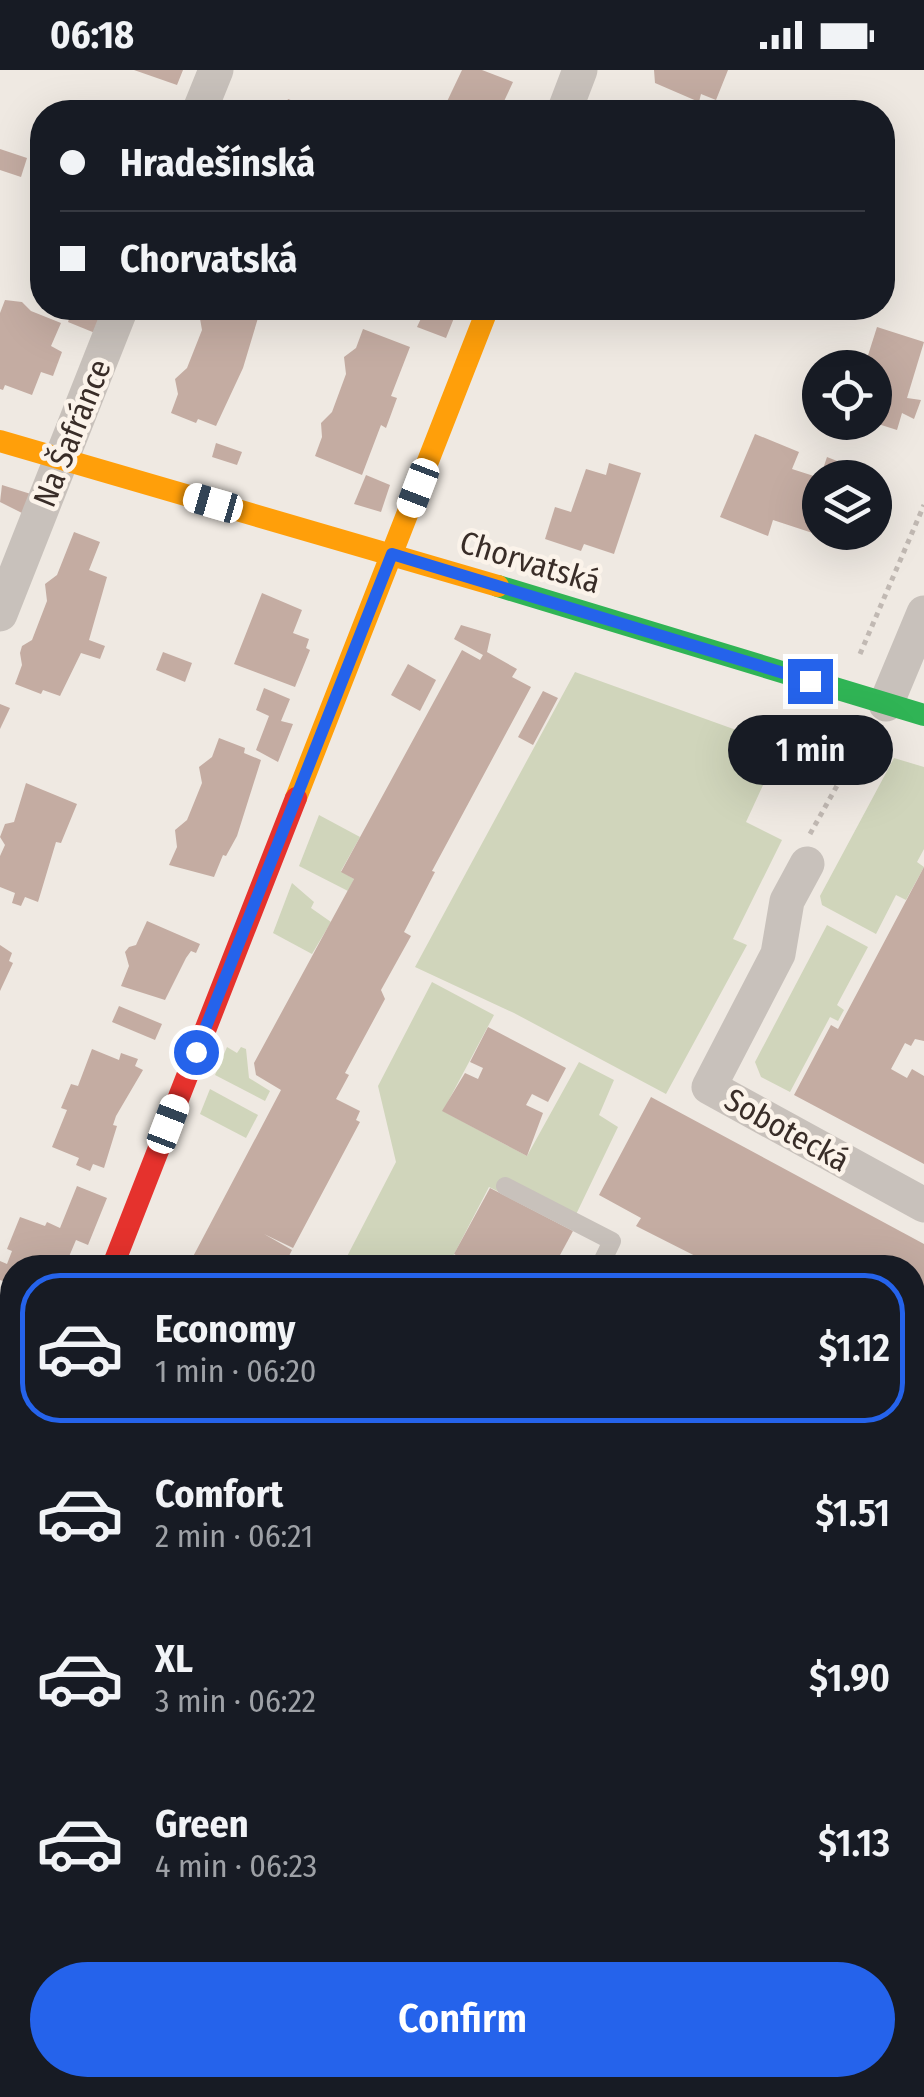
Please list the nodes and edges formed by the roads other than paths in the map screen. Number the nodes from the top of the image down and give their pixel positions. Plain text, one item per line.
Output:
1 (216, 70) edge
2 (580, 70) edge
3 (204, 100) edge
4 (569, 100) edge
5 (117, 320) edge
6 (483, 320) edge
7 (0, 441) edge
8 (60, 460) junction
9 (392, 554) junction
10 (924, 613) edge
11 (0, 614) edge
12 (886, 704) junction
13 (924, 716) edge
14 (806, 854) road end
15 (505, 1186) dead end
16 (924, 1205) edge
17 (117, 1255) edge
18 (605, 1255) edge

1 - 3 street
2 - 4 street
5 - 8 street, Na Šafránce
6 - 9 street
7 - 8 street, Chorvatská
8 - 9 street, Chorvatská
8 - 11 street, Na Šafránce
9 - 12 street, Chorvatská
9 - 17 street
10 - 12 street
12 - 13 street, Chorvatská
14 - 16 street, Sobotecká
15 - 18 lane

